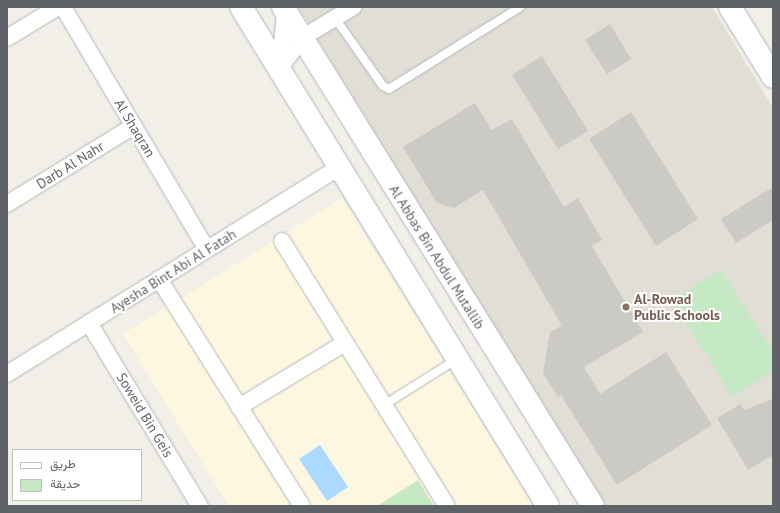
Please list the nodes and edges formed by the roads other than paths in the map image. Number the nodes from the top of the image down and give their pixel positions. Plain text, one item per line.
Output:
1 (58, 7) edge
2 (63, 7) edge
3 (241, 7) edge
4 (353, 7) edge
5 (520, 7) edge
6 (730, 7) edge
7 (284, 8) edge
8 (335, 18) junction
9 (7, 38) edge
10 (302, 38) junction
11 (279, 69) junction
12 (773, 77) edge
13 (134, 126) junction
14 (339, 167) junction
15 (7, 204) edge
16 (282, 241) dead end
17 (207, 250) junction
18 (159, 279) junction
19 (89, 323) junction
20 (345, 342) junction
21 (457, 359) junction
22 (7, 374) edge
23 (384, 405) junction
24 (239, 406) junction
25 (200, 506) edge
26 (302, 506) edge
27 (447, 506) edge
28 (548, 506) edge
29 (593, 506) edge

1 - 9 street
2 - 13 street, Al Shaqran
3 - 11 street
4 - 8 street
5 - 8 lane
6 - 12 street
7 - 10 street, Al Abbas Bin Abdul Mutallib
7 - 11 street
8 - 10 street
10 - 11 street
10 - 29 street, Al Abbas Bin Abdul Mutallib
11 - 14 street
13 - 15 street, Darb Al Nahr
13 - 17 street, Al Shaqran
14 - 17 street, Ayesha Bint Abi Al Fatah
14 - 21 street
16 - 20 street
17 - 18 street, Ayesha Bint Abi Al Fatah
18 - 19 street, Ayesha Bint Abi Al Fatah
18 - 24 street
19 - 22 street, Ayesha Bint Abi Al Fatah
19 - 25 street, Soweid Bin Geis
20 - 23 street
20 - 24 street
21 - 23 lane
21 - 28 street
23 - 27 street
24 - 26 street

